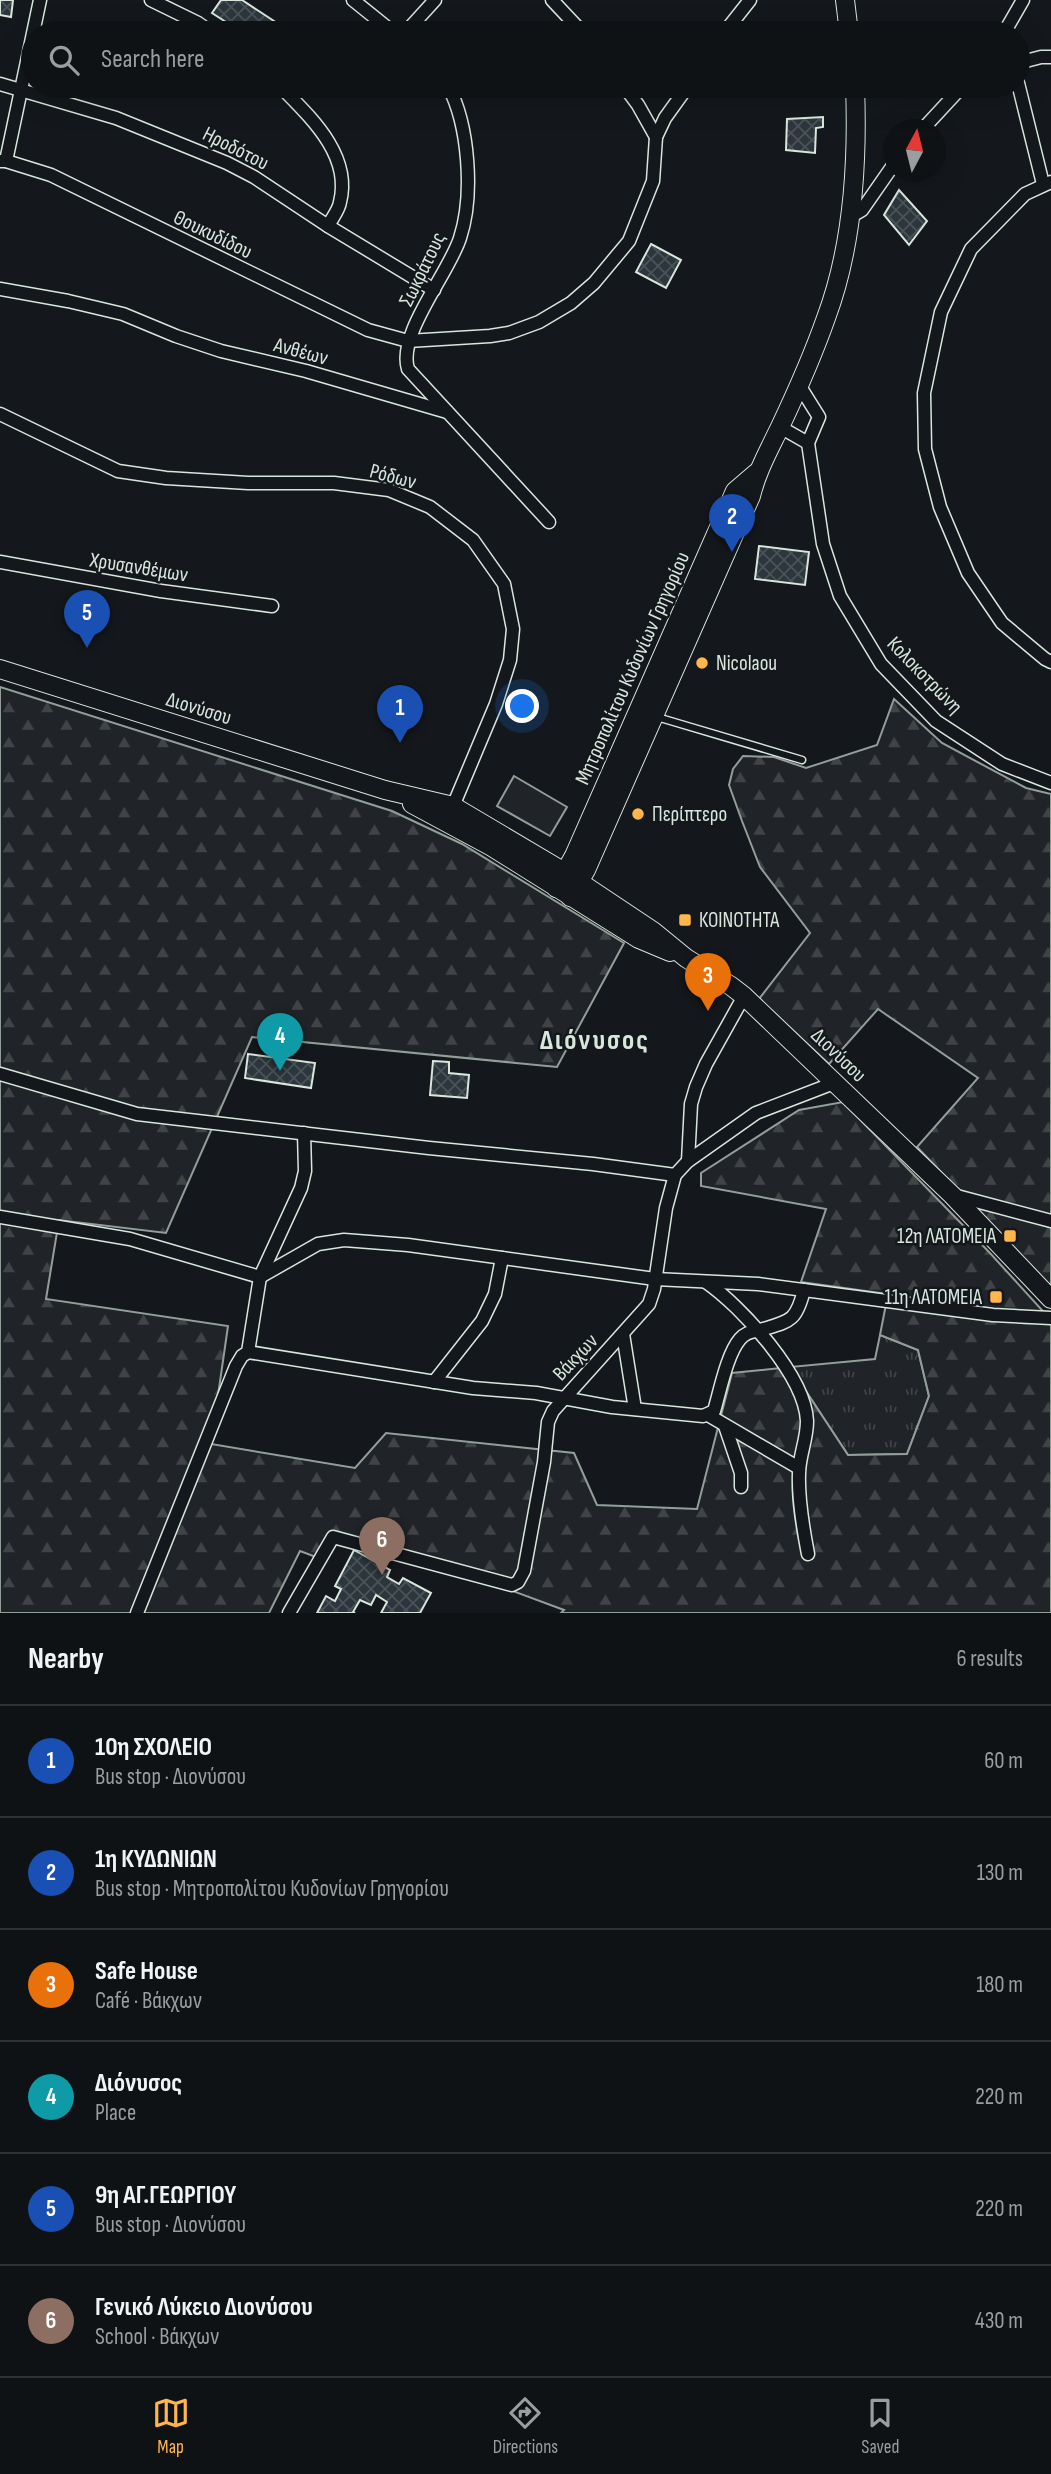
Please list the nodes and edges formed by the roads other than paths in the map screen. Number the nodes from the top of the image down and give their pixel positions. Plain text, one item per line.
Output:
1 (40, 0) edge
2 (151, 0) edge
3 (353, 0) edge
4 (435, 0) edge
5 (552, 0) edge
6 (750, 0) edge
7 (845, 0) edge
8 (1023, 0) edge
9 (35, 21) edge
10 (194, 21) edge
11 (379, 21) edge
12 (416, 21) edge
13 (572, 21) edge
14 (733, 21) edge
15 (848, 21) edge
16 (1011, 21) edge
17 (1051, 57) edge
18 (1030, 60) edge
19 (0, 84) edge
20 (21, 85) edge
21 (20, 89) junction
22 (50, 98) edge
23 (291, 98) edge
24 (453, 98) edge
25 (633, 98) edge
26 (679, 98) edge
27 (855, 98) edge
28 (952, 98) edge
29 (1022, 98) edge
30 (932, 119) edge
31 (656, 137) junction
32 (3, 161) edge
33 (883, 180) edge
34 (1047, 183) edge
35 (850, 217) junction
36 (328, 226) junction
37 (0, 289) edge
38 (434, 290) junction
39 (408, 341) junction
40 (799, 385) junction
41 (447, 412) junction
42 (0, 414) edge
43 (780, 427) junction
44 (808, 443) junction
45 (549, 522) dead end
46 (0, 562) edge
47 (272, 606) dead end
48 (1051, 662) edge
49 (0, 670) edge
50 (646, 713) junction
51 (803, 761) dead end
52 (1051, 783) edge
53 (451, 814) junction
54 (568, 885) junction
55 (744, 996) junction
56 (0, 1074) edge
57 (834, 1083) junction
58 (304, 1133) junction
59 (688, 1161) junction
60 (675, 1175) junction
61 (952, 1195) junction
62 (0, 1217) edge
63 (1051, 1221) edge
64 (502, 1258) junction
65 (260, 1277) junction
66 (655, 1279) junction
67 (706, 1282) junction
68 (804, 1290) junction
69 (1051, 1299) edge
70 (1051, 1318) edge
71 (757, 1331) junction
72 (623, 1334) junction
73 (248, 1352) junction
74 (434, 1382) junction
75 (563, 1398) junction
76 (635, 1409) junction
77 (709, 1415) junction
78 (725, 1426) junction
79 (799, 1468) junction
80 (741, 1487) dead end
81 (808, 1553) dead end
82 (137, 1613) edge
83 (289, 1613) edge

1 - 9 street
2 - 10 street
3 - 11 street
4 - 12 street
5 - 13 street
6 - 14 street
7 - 15 main road
8 - 16 street
17 - 18 street
19 - 21 street, Ηροδότου
20 - 21 street
21 - 32 street
22 - 36 street, Ηροδότου
23 - 36 street
24 - 38 street, Σωκράτους
25 - 31 street
26 - 31 street
27 - 35 main road, Μητροπολίτου Κυδονίων Γρηγορίου
28 - 30 street
29 - 34 street
31 - 39 street, Θουκυδίδου
32 - 39 street, Θουκυδίδου
33 - 35 street
34 - 48 street
35 - 40 main road, Μητροπολίτου Κυδονίων Γρηγορίου
36 - 38 street, Ηροδότου
37 - 41 street, Ανθέων
38 - 39 street, Σωκράτους
39 - 41 street
40 - 43 main road, Μητροπολίτου Κυδονίων Γρηγορίου
40 - 44 street, Κολοκοτρώνη
41 - 45 street
42 - 53 street, Ρόδων
43 - 44 street
43 - 50 main road, Μητροπολίτου Κυδονίων Γρηγορίου
44 - 52 street, Κολοκοτρώνη
46 - 47 street, Χρυσανθέμων
49 - 53 main road, Διονύσου
50 - 51 lane
50 - 54 main road, Μητροπολίτου Κυδονίων Γρηγορίου
53 - 54 main road, Διονύσου
54 - 55 main road, Διονύσου
55 - 57 main road, Διονύσου
55 - 59 street
56 - 58 street
57 - 59 street, Βάκχων
57 - 61 main road, Διονύσου
58 - 60 street
58 - 65 street
59 - 60 street, Βάκχων
60 - 66 street, Βάκχων
61 - 63 street, Διονύσου
61 - 69 main road, Διονύσου
62 - 65 street
64 - 65 street
64 - 66 street
64 - 74 street
65 - 73 street
66 - 67 street
66 - 72 street, Βάκχων
67 - 68 street
67 - 71 street
68 - 70 street
68 - 71 street
71 - 77 street
71 - 79 street
72 - 75 street, Βάκχων
72 - 76 street
73 - 74 street
73 - 82 street
74 - 75 street
75 - 76 street
75 - 83 street, Βάκχων
76 - 77 street
77 - 78 street
78 - 79 street
78 - 80 street
79 - 81 street

